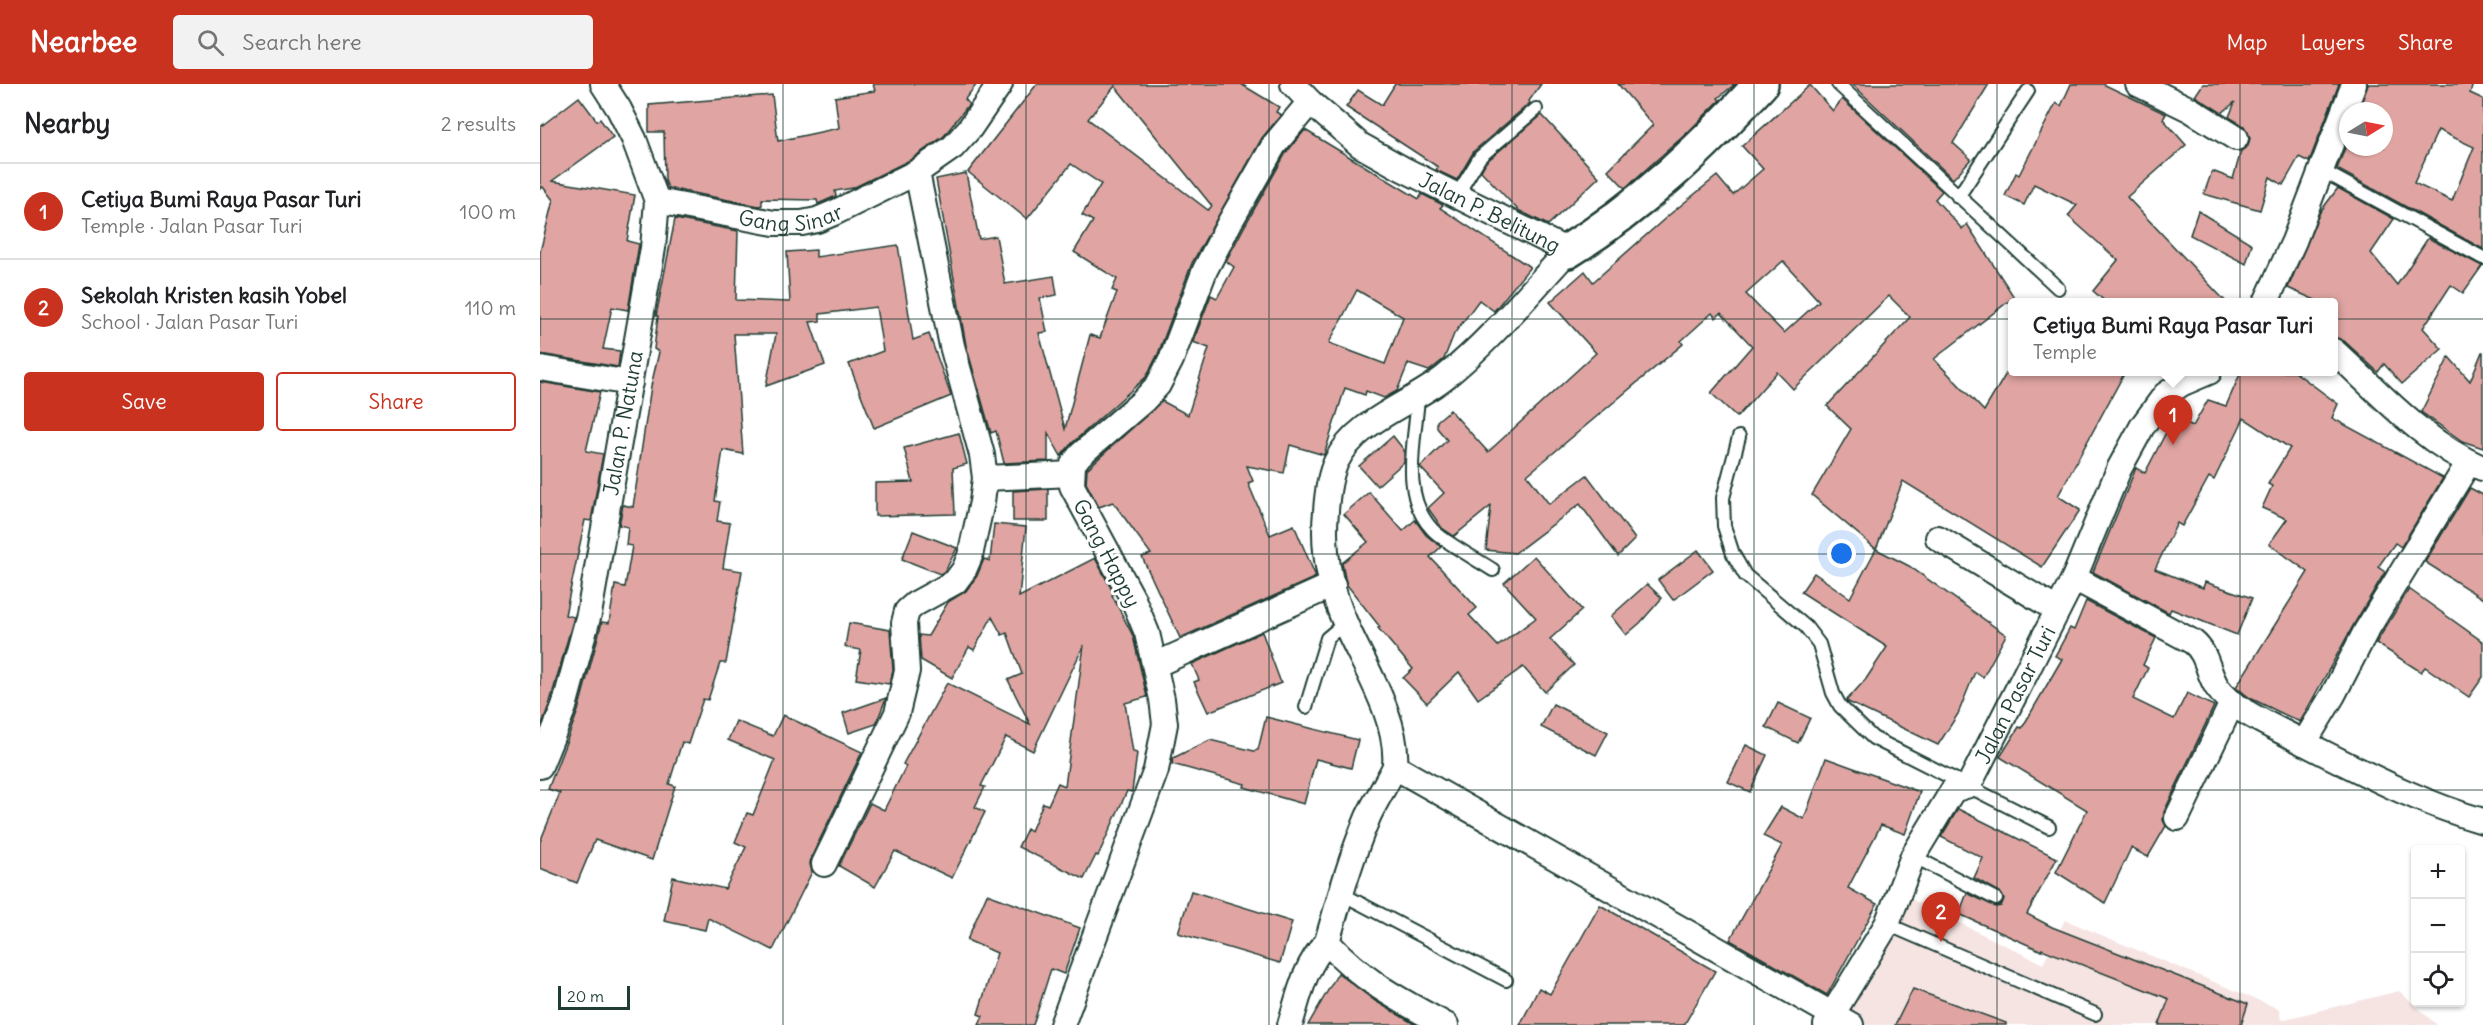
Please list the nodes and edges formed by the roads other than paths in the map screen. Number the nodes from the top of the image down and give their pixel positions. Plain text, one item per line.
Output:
1 (603, 84) edge
2 (1000, 84) edge
3 (1293, 84) edge
4 (1761, 84) edge
5 (1838, 84) edge
6 (2138, 84) edge
7 (2354, 84) edge
8 (2028, 91) dead end
9 (1310, 102) junction
10 (1536, 109) dead end
11 (2236, 138) dead end
12 (2321, 170) junction
13 (917, 172) junction
14 (1457, 195) junction
15 (1958, 197) junction
16 (657, 201) junction
17 (1568, 251) junction
18 (2483, 258) edge
19 (2058, 288) dead end
20 (2273, 298) edge
21 (2338, 355) edge
22 (540, 368) edge
23 (2200, 376) edge
24 (630, 383) junction
25 (1418, 396) junction
26 (1739, 437) dead end
27 (2476, 465) edge
28 (1072, 474) junction
29 (985, 478) junction
30 (1938, 538) dead end
31 (1493, 570) dead end
32 (2074, 578) junction
33 (1332, 585) junction
34 (2057, 610) junction
35 (1345, 623) junction
36 (1155, 665) junction
37 (2232, 703) junction
38 (1306, 707) dead end
39 (2304, 743) junction
40 (540, 766) edge
41 (1395, 767) junction
42 (1969, 785) junction
43 (2177, 818) dead end
44 (2483, 821) edge
45 (2049, 827) dead end
46 (1913, 856) junction
47 (824, 864) dead end
48 (1342, 894) junction
49 (1996, 899) dead end
50 (1887, 924) junction
51 (1328, 942) junction
52 (1506, 980) dead end
53 (2095, 1014) dead end
54 (1836, 1022) edge
55 (1062, 1025) edge
56 (1290, 1025) edge
57 (1446, 1025) edge

1 - 16 street, Jalan P. Natuna
2 - 13 street, Gang Sinar
3 - 9 street, Jalan P. Belitung
4 - 17 street, Jalan P. Belitung
5 - 15 lane
6 - 11 street
7 - 12 street
8 - 15 lane
9 - 14 street, Jalan P. Belitung
9 - 28 street, Gang Happy
10 - 14 lane
12 - 18 lane
12 - 20 street
13 - 16 street, Gang Sinar
13 - 29 street
14 - 17 street, Jalan P. Belitung
15 - 19 lane
16 - 24 street, Jalan P. Natuna
17 - 25 street
21 - 27 street
22 - 24 street
23 - 32 street, Jalan Pasar Turi
24 - 40 street, Jalan P. Natuna
25 - 31 lane
25 - 33 street
26 - 42 lane
27 - 39 street
28 - 29 street
28 - 36 street, Gang Happy
29 - 47 street
30 - 34 street
32 - 34 street, Jalan Pasar Turi
32 - 37 street
33 - 35 street
33 - 36 street
34 - 42 street, Jalan Pasar Turi
35 - 38 lane
35 - 41 street
36 - 55 street, Gang Happy
37 - 39 street
37 - 43 street
39 - 44 street
41 - 48 street
41 - 54 street
42 - 45 lane
42 - 46 street, Jalan Pasar Turi
46 - 49 lane
46 - 50 street, Jalan Pasar Turi
48 - 51 street
48 - 52 lane
50 - 53 lane
50 - 54 street, Jalan Pasar Turi
51 - 56 street
51 - 57 street

